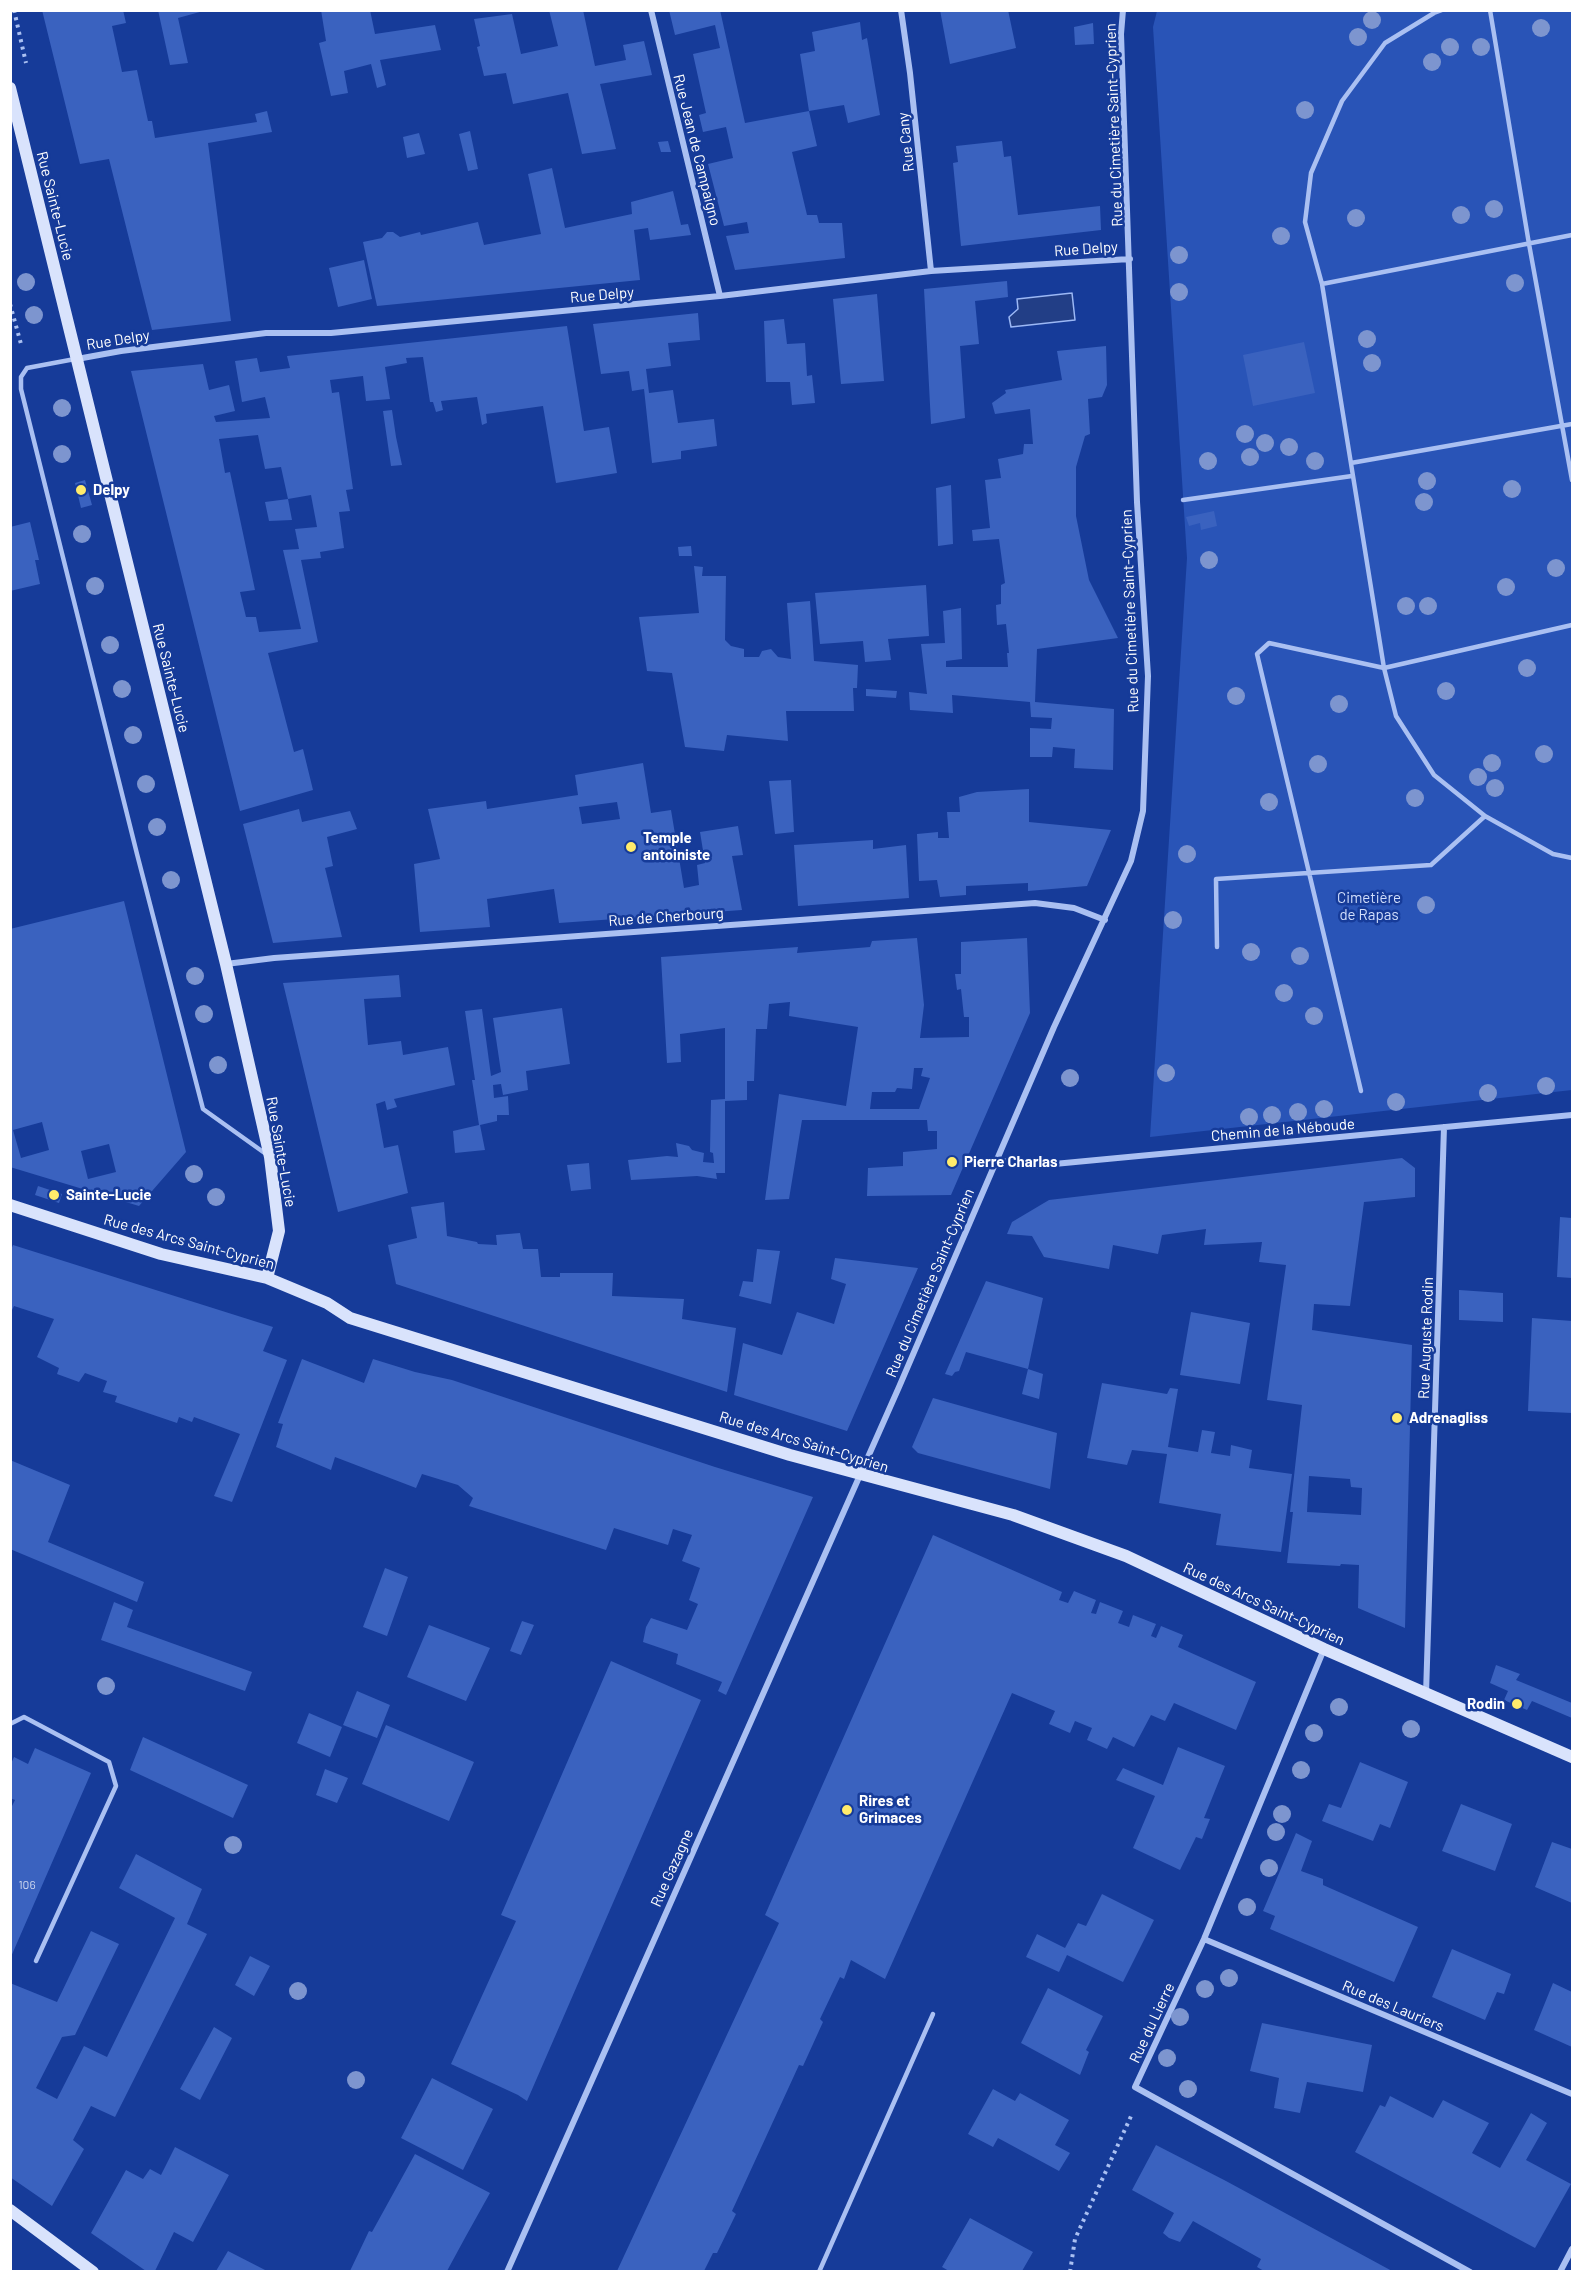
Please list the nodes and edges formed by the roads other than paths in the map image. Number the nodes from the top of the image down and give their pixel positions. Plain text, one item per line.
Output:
1 (651, 10) edge
2 (900, 10) edge
3 (1123, 10) edge
4 (1442, 10) edge
5 (1490, 10) edge
6 (10, 88) edge
7 (1572, 235) edge
8 (1529, 244) junction
9 (1130, 259) junction
10 (931, 271) junction
11 (1322, 284) junction
12 (720, 296) junction
13 (77, 359) junction
14 (1572, 424) edge
15 (1564, 426) junction
16 (1351, 463) junction
17 (1352, 476) junction
18 (1572, 480) edge
19 (1183, 500) dead end
20 (1572, 625) edge
21 (1383, 668) junction
22 (1485, 816) junction
23 (1572, 858) edge
24 (1310, 874) junction
25 (1105, 920) junction
26 (1217, 947) dead end
27 (226, 964) junction
28 (1361, 1091) dead end
29 (1572, 1115) edge
30 (1444, 1127) junction
31 (270, 1157) junction
32 (996, 1160) junction
33 (10, 1205) edge
34 (267, 1278) junction
35 (859, 1475) junction
36 (1324, 1650) junction
37 (1426, 1695) junction
38 (10, 1724) edge
39 (1572, 1757) edge
40 (1204, 1939) junction
41 (36, 1961) dead end
42 (933, 2014) dead end
43 (1572, 2094) edge
44 (10, 2210) edge
45 (1572, 2249) edge
46 (93, 2271) edge
47 (507, 2271) edge
48 (819, 2271) edge
49 (1470, 2271) edge
50 (1560, 2271) edge

1 - 12 street, Rue Jean de Campaigno
2 - 10 street, Rue Cany
3 - 9 street, Rue du Cimetière Saint-Cyprien
4 - 11 lane
5 - 8 lane
6 - 13 street, Rue Sainte-Lucie
7 - 8 lane
8 - 11 lane
8 - 15 lane
9 - 10 street, Rue Delpy
9 - 25 street, Rue du Cimetière Saint-Cyprien
10 - 12 street, Rue Delpy
11 - 16 lane
12 - 13 street, Rue Delpy
13 - 27 street, Rue Sainte-Lucie
13 - 31 lane
14 - 15 lane
15 - 16 lane
15 - 18 lane
16 - 17 lane
17 - 19 lane
17 - 21 lane
20 - 21 lane
21 - 22 lane
21 - 24 lane
22 - 23 lane
22 - 24 lane
24 - 26 lane
24 - 28 lane
25 - 27 street, Rue de Cherbourg
25 - 32 street, Rue du Cimetière Saint-Cyprien
27 - 31 street, Rue Sainte-Lucie
29 - 30 street, Chemin de la Néboude
30 - 32 street, Chemin de la Néboude
30 - 37 street, Rue Auguste Rodin
31 - 34 street, Rue Sainte-Lucie
32 - 35 street, Rue du Cimetière Saint-Cyprien
33 - 34 street, Rue des Arcs Saint-Cyprien
34 - 35 street, Rue des Arcs Saint-Cyprien
35 - 36 street, Rue des Arcs Saint-Cyprien
35 - 47 street, Rue Gazagne
36 - 37 street, Rue des Arcs Saint-Cyprien
36 - 40 street, Rue du Lierre
37 - 39 street, Rue des Arcs Saint-Cyprien
38 - 41 lane
40 - 43 street, Rue des Lauriers
40 - 49 street, Rue du Lierre
42 - 48 lane
44 - 46 street
45 - 50 street

